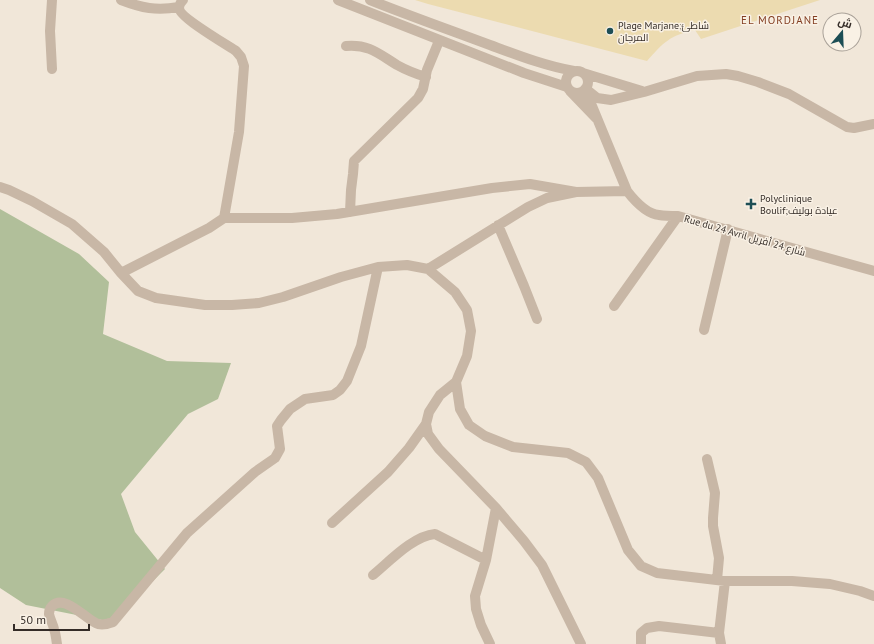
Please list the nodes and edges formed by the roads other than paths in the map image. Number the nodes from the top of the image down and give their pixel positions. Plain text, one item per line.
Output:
1 (52, 0) edge
2 (121, 0) edge
3 (338, 0) edge
4 (370, 0) edge
5 (181, 4) edge
6 (439, 40) junction
7 (346, 46) dead end
8 (52, 69) dead end
9 (579, 72) junction
10 (426, 77) junction
11 (568, 89) junction
12 (585, 89) junction
13 (644, 92) junction
14 (598, 121) junction
15 (874, 124) edge
16 (0, 187) edge
17 (627, 191) junction
18 (576, 192) junction
19 (350, 212) junction
20 (678, 216) junction
21 (224, 218) junction
22 (498, 225) junction
23 (728, 230) junction
24 (378, 268) junction
25 (428, 269) junction
26 (874, 271) edge
27 (120, 273) junction
28 (614, 306) dead end
29 (537, 319) dead end
30 (704, 330) dead end
31 (456, 382) junction
32 (426, 424) junction
33 (707, 459) dead end
34 (496, 508) junction
35 (332, 523) dead end
36 (486, 560) junction
37 (373, 575) dead end
38 (721, 580) junction
39 (874, 596) edge
40 (720, 633) junction
41 (57, 644) edge
42 (490, 644) edge
43 (581, 644) edge
44 (640, 644) edge
45 (721, 644) edge

1 - 8 street
2 - 5 street
3 - 6 street
4 - 9 street
5 - 21 street
6 - 10 street
6 - 11 street
7 - 10 street
9 - 11 street
9 - 12 street
9 - 13 street
10 - 19 street
11 - 12 street
11 - 14 street
12 - 13 street
12 - 14 street, Rue du 24 Avril شارع 24 أفريل
13 - 15 street
14 - 17 street, Rue du 24 Avril شارع 24 أفريل
16 - 27 street
17 - 18 street
17 - 20 street, Rue du 24 Avril شارع 24 أفريل
18 - 19 street
18 - 22 street
19 - 21 street
20 - 23 street, Rue du 24 Avril شارع 24 أفريل
20 - 28 street
21 - 27 street
22 - 25 street
22 - 29 street
23 - 26 street, Rue du 24 Avril شارع 24 أفريل
23 - 30 street
24 - 25 street
24 - 27 street
24 - 41 street
25 - 31 street
31 - 32 street
31 - 38 street
32 - 34 street
32 - 35 street
33 - 38 street
34 - 36 street
34 - 43 street
36 - 37 street
36 - 42 street
38 - 39 street
38 - 40 street
40 - 44 street
40 - 45 street

